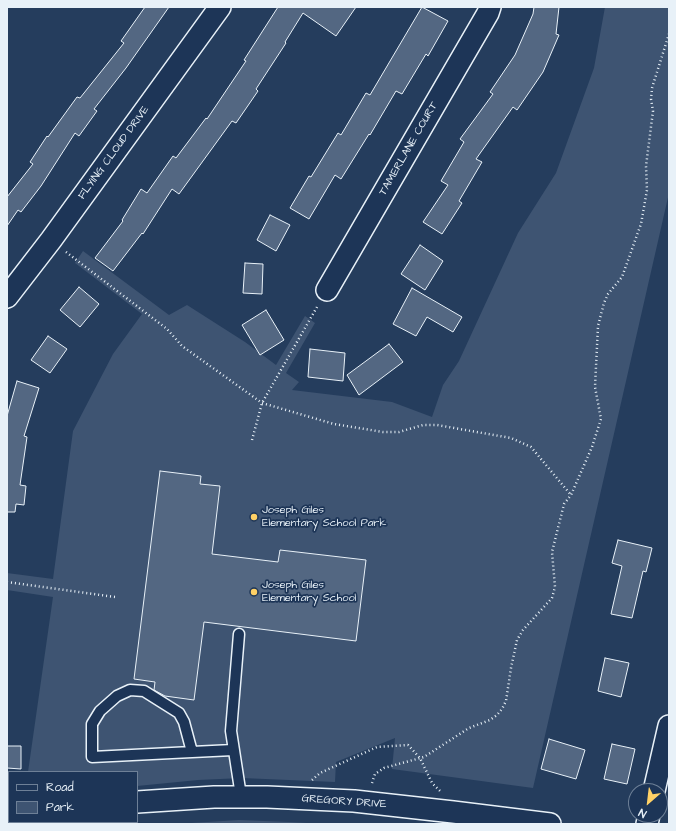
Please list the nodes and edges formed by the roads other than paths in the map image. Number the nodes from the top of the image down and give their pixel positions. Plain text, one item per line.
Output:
1 (220, 7) edge
2 (490, 7) edge
3 (327, 290) road end
4 (7, 297) edge
5 (239, 634) dead end
6 (669, 726) edge
7 (234, 750) junction
8 (192, 752) junction
9 (656, 783) edge
10 (241, 796) junction
11 (138, 802) edge
12 (550, 824) edge

1 - 4 street, FLYING CLOUD DRIVE
2 - 3 street, TAMERLANE COURT
5 - 7 lane
6 - 9 street
7 - 8 lane
7 - 10 lane
8 - 8 lane
10 - 11 street, GREGORY DRIVE
10 - 12 street, GREGORY DRIVE

